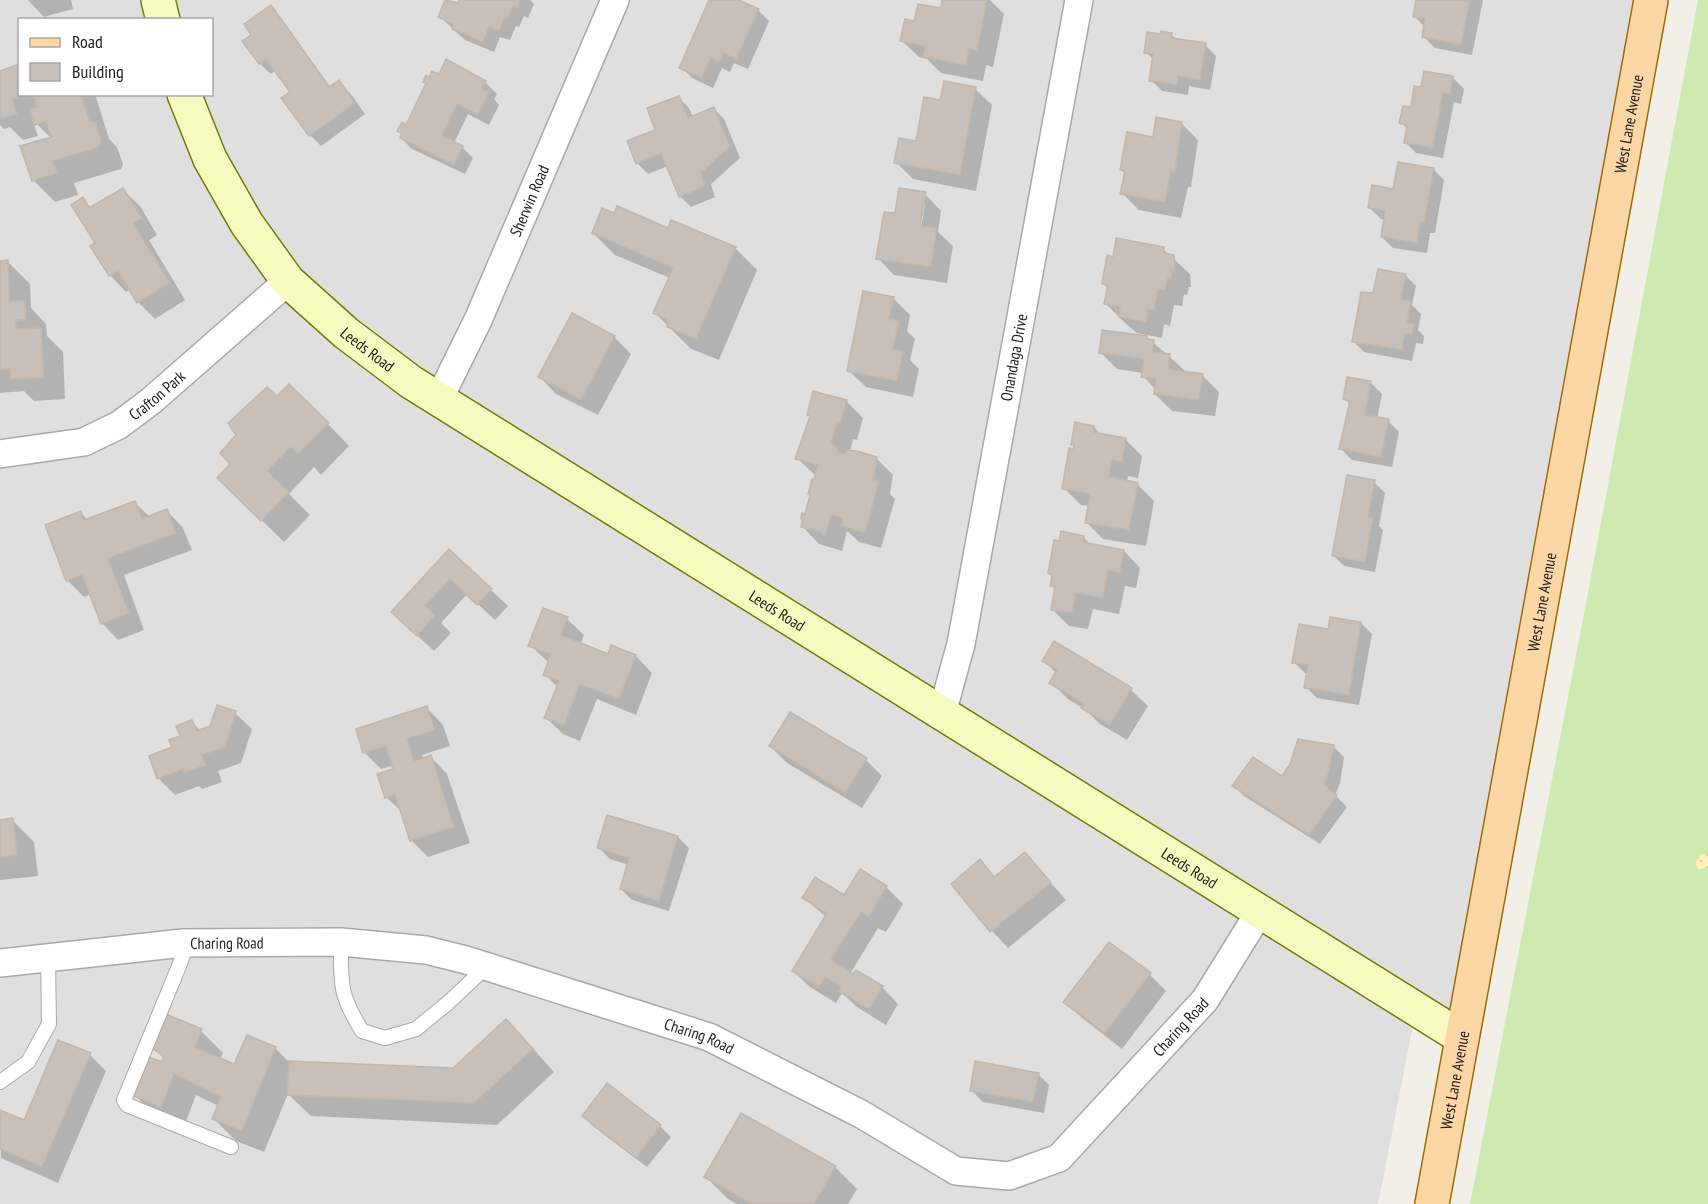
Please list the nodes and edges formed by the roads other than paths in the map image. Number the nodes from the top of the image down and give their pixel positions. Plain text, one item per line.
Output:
1 (158, 0) edge
2 (615, 0) edge
3 (1078, 0) edge
4 (1651, 0) edge
5 (162, 18) edge
6 (185, 96) edge
7 (288, 282) junction
8 (439, 399) junction
9 (0, 454) edge
10 (942, 713) junction
11 (1259, 913) junction
12 (341, 942) junction
13 (183, 943) junction
14 (48, 958) junction
15 (0, 963) edge
16 (486, 967) junction
17 (1461, 1037) junction
18 (0, 1082) edge
19 (231, 1148) dead end
20 (1432, 1204) edge

1 - 5 street
2 - 8 street, Sherwin Road
3 - 10 street, Onandaga Drive
4 - 17 main road, West Lane Avenue
6 - 7 street, Leeds Road
7 - 8 street, Leeds Road
7 - 9 street, Crafton Park
8 - 10 street, Leeds Road
10 - 11 street, Leeds Road
11 - 16 street, Charing Road
11 - 17 street, Leeds Road
12 - 13 street, Charing Road
12 - 16 street, Charing Road
12 - 16 lane
13 - 14 street, Charing Road
13 - 19 lane
14 - 15 street, Charing Road
14 - 18 lane
17 - 20 main road, West Lane Avenue

